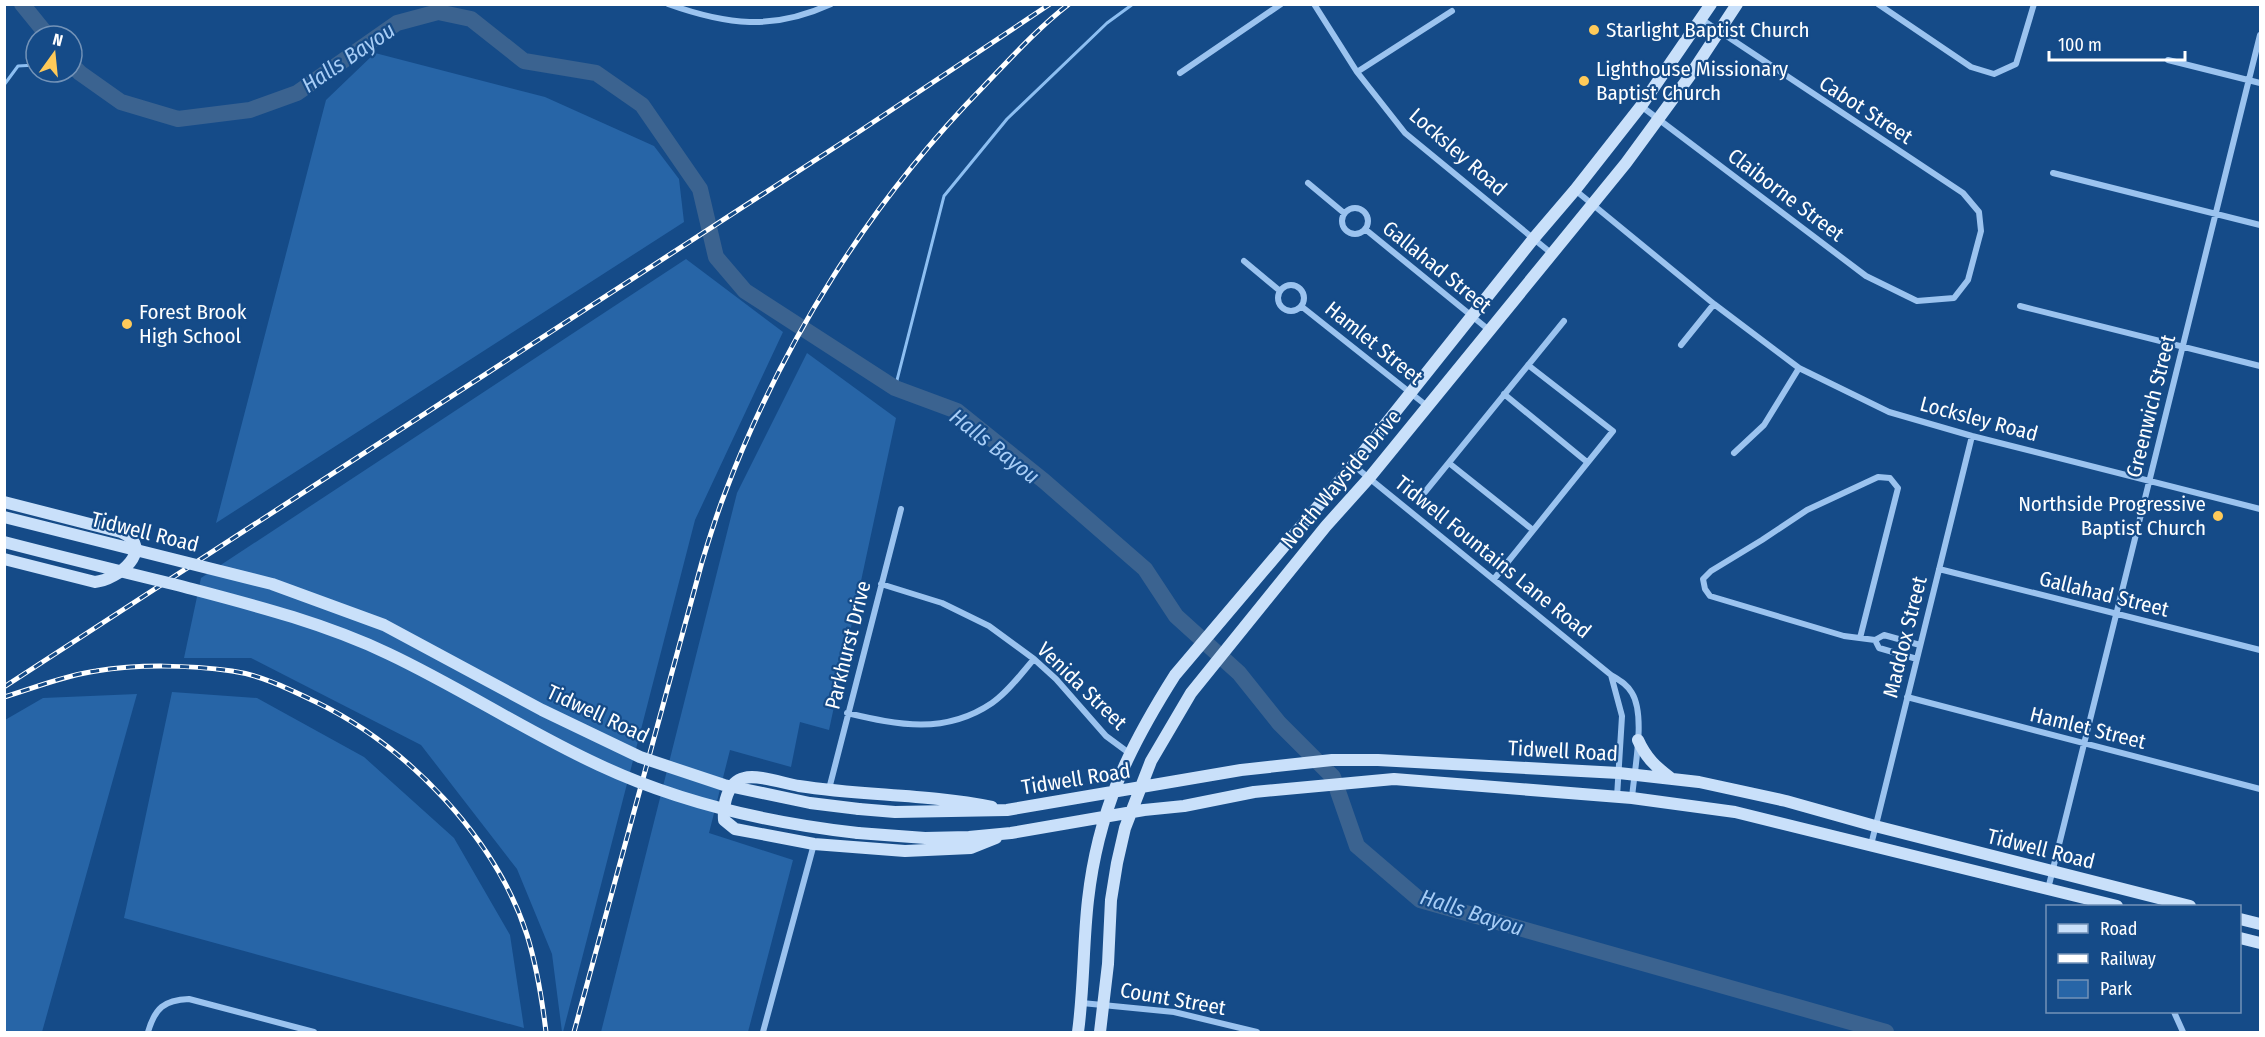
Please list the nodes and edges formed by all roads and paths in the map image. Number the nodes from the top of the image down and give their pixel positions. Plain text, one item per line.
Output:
1 (668, 4) edge
2 (831, 4) edge
3 (1281, 4) edge
4 (1314, 4) edge
5 (1711, 4) edge
6 (1737, 4) edge
7 (1878, 4) edge
8 (2034, 4) edge
9 (1452, 11) dead end
10 (1701, 19) junction
11 (1719, 33) junction
12 (2260, 35) edge
13 (2168, 60) dead end
14 (1357, 72) junction
15 (1180, 73) dead end
16 (2249, 80) junction
17 (2260, 83) edge
18 (1641, 106) junction
19 (1657, 119) junction
20 (2053, 173) dead end
21 (1308, 183) dead end
22 (1575, 190) junction
23 (1591, 203) junction
24 (1344, 213) junction
25 (2216, 214) junction
26 (2260, 225) edge
27 (1365, 230) junction
28 (1534, 238) junction
29 (1551, 253) junction
30 (1244, 261) dead end
31 (1280, 291) junction
32 (1917, 301) joint
33 (1714, 304) junction
34 (1301, 306) junction
35 (2020, 306) dead end
36 (1471, 315) junction
37 (1564, 321) dead end
38 (1489, 330) junction
39 (1681, 345) dead end
40 (2183, 347) junction
41 (1528, 365) junction
42 (2260, 366) edge
43 (1799, 368) junction
44 (1410, 392) junction
45 (1504, 394) junction
46 (1427, 406) junction
47 (1972, 436) junction
48 (1734, 453) dead end
49 (1587, 462) junction
50 (1449, 463) junction
51 (1353, 465) junction
52 (1370, 477) junction
53 (2149, 481) junction
54 (1425, 492) dead end
55 (4, 502) edge
56 (901, 509) dead end
57 (2260, 509) edge
58 (4, 517) edge
59 (1533, 530) junction
60 (4, 542) edge
61 (4, 559) edge
62 (1939, 569) junction
63 (1494, 579) junction
64 (881, 584) junction
65 (2116, 615) junction
66 (1860, 638) junction
67 (1875, 640) junction
68 (1920, 645) junction
69 (2260, 650) edge
70 (1034, 659) junction
71 (1917, 659) junction
72 (1611, 675) junction
73 (1907, 698) junction
74 (847, 713) junction
75 (1638, 740) junction
76 (2085, 744) junction
77 (1130, 753) junction
78 (1619, 773) junction
79 (1634, 775) junction
80 (1673, 780) junction
81 (1141, 788) junction
82 (829, 789) junction
83 (2260, 789) edge
84 (1113, 793) junction
85 (1617, 797) junction
86 (1632, 798) junction
87 (1007, 810) junction
88 (1131, 813) junction
89 (1105, 816) junction
90 (1875, 826) junction
91 (1011, 833) junction
92 (814, 844) junction
93 (1871, 846) junction
94 (2052, 872) junction
95 (2048, 890) junction
96 (2113, 905) edge
97 (2185, 905) edge
98 (2241, 919) edge
99 (2260, 924) edge
100 (2241, 938) edge
101 (2260, 944) edge
102 (1082, 1003) junction
103 (1104, 1005) junction
104 (2175, 1013) edge
105 (148, 1032) edge
106 (314, 1032) edge
107 (764, 1032) edge
108 (1078, 1032) edge
109 (1100, 1032) edge
110 (1257, 1032) edge
111 (2183, 1032) edge

1 - 2 street
3 - 15 street
4 - 14 street, Locksley Road
5 - 10 main road, North Wayside Drive
6 - 11 main road, North Wayside Drive
7 - 8 street
9 - 14 street
10 - 11 street, Cabot Street
10 - 18 main road, North Wayside Drive
11 - 19 main road, North Wayside Drive
11 - 32 street, Cabot Street
12 - 16 street, Greenwich Street
13 - 16 street
14 - 28 street, Locksley Road
16 - 17 street
16 - 25 street, Greenwich Street
18 - 19 street, Claiborne Street
18 - 22 main road, North Wayside Drive
19 - 23 main road, North Wayside Drive
19 - 32 street, Claiborne Street
20 - 25 street
21 - 24 street, Gallahad Street
22 - 23 street, Locksley Road
22 - 28 main road, North Wayside Drive
23 - 29 main road, North Wayside Drive
23 - 33 street, Locksley Road
24 - 27 street, Gallahad Street
24 - 27 street, Gallahad Street
25 - 26 street
25 - 40 street, Greenwich Street
27 - 36 street, Gallahad Street
28 - 29 street, Locksley Road
28 - 36 main road, North Wayside Drive
29 - 38 main road, North Wayside Drive
30 - 31 street, Hamlet Street
31 - 34 street, Hamlet Street
31 - 34 street, Hamlet Street
33 - 39 street
33 - 43 street, Locksley Road
34 - 44 street, Hamlet Street
35 - 40 street
36 - 38 street, Gallahad Street
36 - 44 main road, North Wayside Drive
37 - 41 street
38 - 46 main road, North Wayside Drive
40 - 42 street
40 - 53 street, Greenwich Street
41 - 45 street
41 - 49 street
43 - 47 street, Locksley Road
43 - 48 street
44 - 46 street, Hamlet Street
44 - 51 main road, North Wayside Drive
45 - 49 street
45 - 50 street
46 - 52 main road, North Wayside Drive
47 - 53 street, Locksley Road
47 - 62 street, Maddox Street
49 - 59 street
50 - 54 street
50 - 59 street
51 - 52 street, Tidwell Fountains Lane Road
51 - 77 main road, North Wayside Drive
52 - 63 street, Tidwell Fountains Lane Road
52 - 81 main road, North Wayside Drive
53 - 57 street, Locksley Road
53 - 65 street, Greenwich Street
55 - 61 main road
56 - 64 street, Parkhurst Drive
58 - 87 main road, Tidwell Road, bridge
59 - 63 street
60 - 91 main road, Tidwell Road, bridge
62 - 65 street, Gallahad Street
62 - 68 street, Maddox Street
63 - 72 street, Tidwell Fountains Lane Road
64 - 70 street, Venida Street
64 - 74 street, Parkhurst Drive
65 - 69 street, Gallahad Street
65 - 76 street, Greenwich Street
66 - 66 street
66 - 67 street
67 - 68 street
67 - 71 street
68 - 71 street, Maddox Street
70 - 74 street
70 - 77 street, Venida Street
71 - 73 street, Maddox Street
72 - 75 street, Tidwell Fountains Lane Road
72 - 78 street
73 - 76 street, Hamlet Street
73 - 90 street, Maddox Street
74 - 82 street, Parkhurst Drive
75 - 79 street, Tidwell Fountains Lane Road
75 - 80 main road
76 - 83 street, Hamlet Street
76 - 94 street, Greenwich Street
77 - 84 main road, North Wayside Drive
78 - 79 main road, Tidwell Road
78 - 81 main road, Tidwell Road
78 - 85 street
79 - 80 main road, Tidwell Road
79 - 86 street, Tidwell Fountains Lane Road
80 - 90 main road, Tidwell Road
81 - 84 main road, Tidwell Road
81 - 88 main road, North Wayside Drive
82 - 87 main road
82 - 92 main road
84 - 87 main road, Tidwell Road
84 - 89 main road, North Wayside Drive
85 - 86 main road, Tidwell Road
85 - 88 main road, Tidwell Road
86 - 93 main road, Tidwell Road
88 - 89 main road, Tidwell Road
88 - 103 main road, North Wayside Drive
89 - 91 main road, Tidwell Road
89 - 102 main road, North Wayside Drive
90 - 93 street, Maddox Street
90 - 94 main road, Tidwell Road
91 - 92 main road
92 - 107 street
93 - 95 main road, Tidwell Road
94 - 95 street, Greenwich Street
94 - 97 main road, Tidwell Road
95 - 96 main road, Tidwell Road
98 - 99 main road
100 - 101 main road
102 - 103 street, Count Street
102 - 108 main road, North Wayside Drive
103 - 109 main road, North Wayside Drive
103 - 110 street, Count Street
104 - 111 street
105 - 106 street

